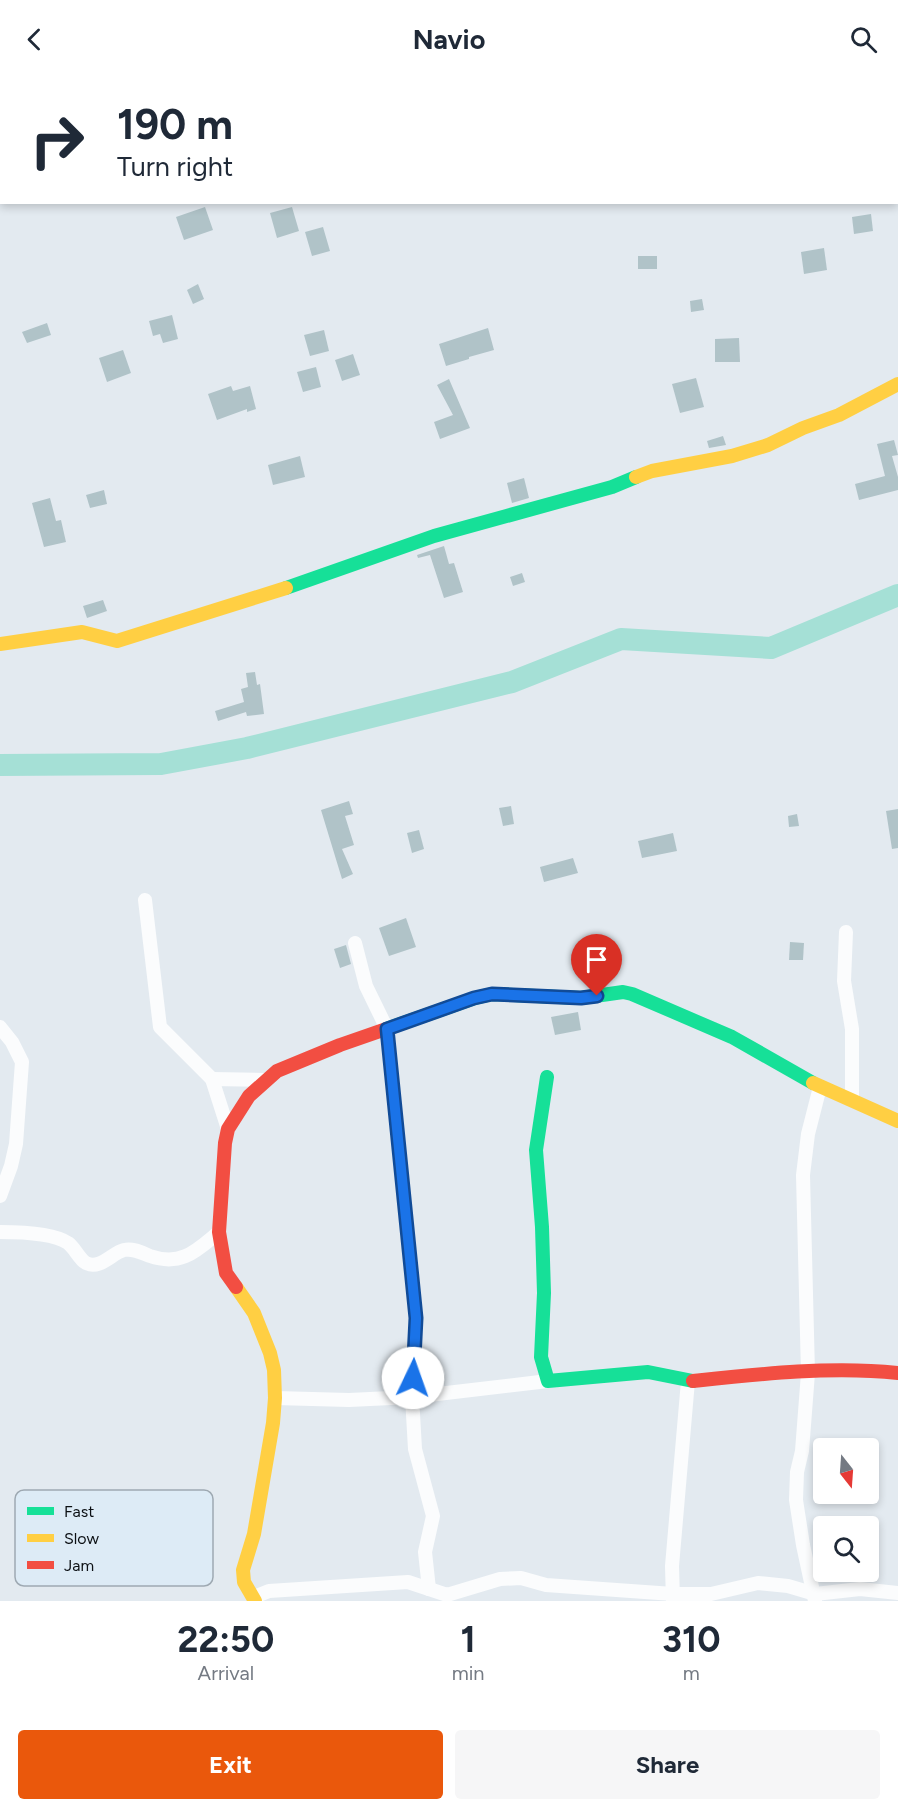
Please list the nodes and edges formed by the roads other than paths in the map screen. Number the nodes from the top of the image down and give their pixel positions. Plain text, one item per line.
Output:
1 (898, 384) edge
2 (0, 644) edge
3 (145, 900) dead end
4 (846, 932) dead end
5 (355, 943) dead end
6 (0, 1027) edge
7 (387, 1029) junction
8 (547, 1077) dead end
9 (212, 1079) junction
10 (265, 1080) junction
11 (820, 1087) junction
12 (852, 1100) junction
13 (898, 1121) edge
14 (228, 1129) junction
15 (0, 1196) edge
16 (0, 1232) edge
17 (219, 1232) junction
18 (808, 1373) junction
19 (898, 1373) edge
20 (548, 1381) junction
21 (688, 1381) junction
22 (412, 1397) junction
23 (275, 1398) junction
24 (429, 1589) junction
25 (898, 1593) edge
26 (673, 1598) edge
27 (815, 1598) edge
28 (255, 1599) edge

1 - 2 street
3 - 9 street
4 - 12 street
5 - 7 street
6 - 15 street
7 - 10 street
7 - 11 street
7 - 22 street
8 - 20 street
9 - 10 street
9 - 14 street
10 - 14 street
11 - 12 street
11 - 18 street
12 - 13 street
14 - 17 street
16 - 17 street
17 - 23 street
18 - 19 street
18 - 21 street
18 - 27 street
20 - 21 street
20 - 22 street
21 - 26 street
22 - 23 street
22 - 24 street
23 - 28 street
24 - 26 street
24 - 28 street
25 - 27 street
26 - 27 street

